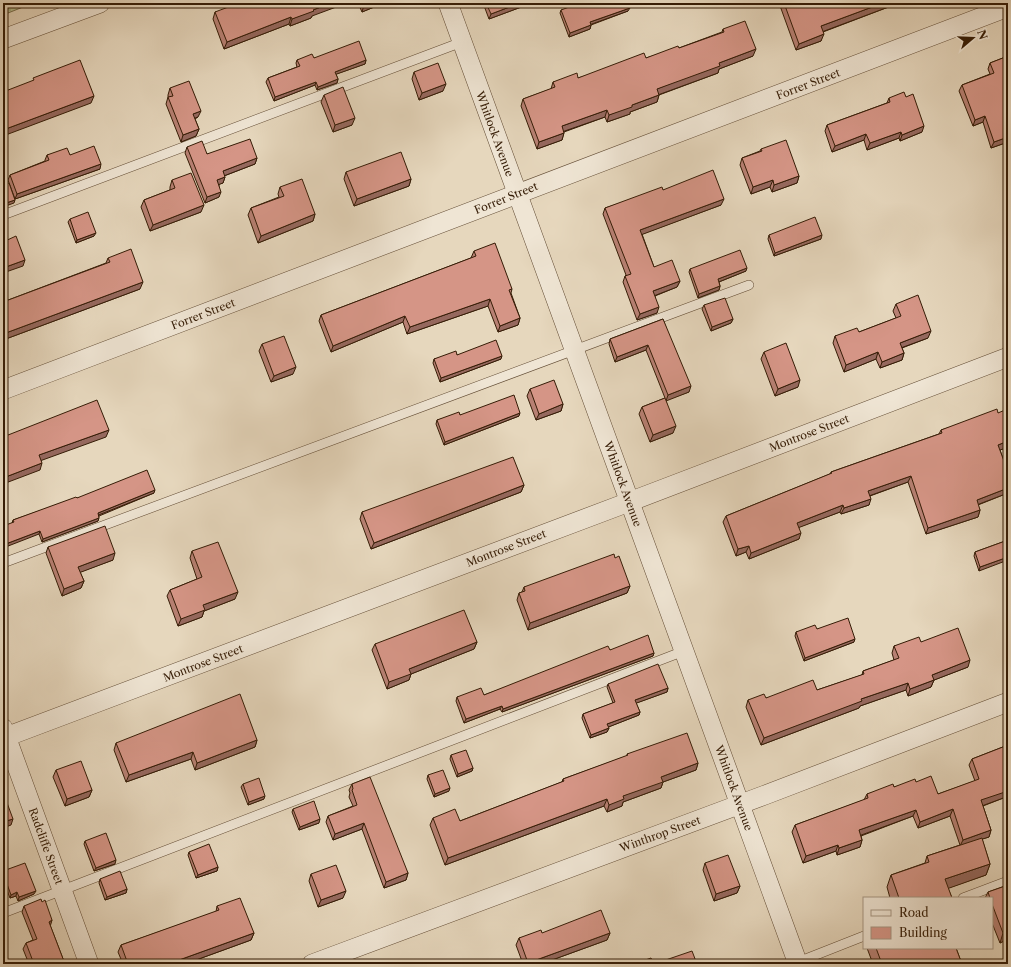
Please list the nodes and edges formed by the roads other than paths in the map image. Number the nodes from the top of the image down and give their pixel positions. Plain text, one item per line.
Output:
1 (100, 3) edge
2 (448, 3) edge
3 (1008, 7) edge
4 (3, 39) edge
5 (462, 42) junction
6 (517, 194) junction
7 (3, 215) edge
8 (750, 285) dead end
9 (574, 351) junction
10 (1008, 357) edge
11 (3, 390) edge
12 (629, 502) junction
13 (3, 563) edge
14 (684, 651) junction
15 (1008, 702) edge
16 (4, 734) edge
17 (740, 804) junction
18 (1008, 881) edge
19 (62, 890) junction
20 (966, 897) edge
21 (3, 913) edge
22 (863, 936) edge
23 (798, 963) edge
24 (89, 964) edge
25 (312, 964) edge

1 - 4 street
2 - 5 street, Whitlock Avenue
3 - 6 street, Forrer Street
5 - 6 street, Whitlock Avenue
5 - 7 lane
6 - 9 street, Whitlock Avenue
6 - 11 street, Forrer Street
8 - 9 lane
9 - 12 street, Whitlock Avenue
9 - 13 lane
10 - 12 street, Montrose Street
12 - 14 street, Whitlock Avenue
12 - 16 street, Montrose Street
14 - 17 street, Whitlock Avenue
14 - 19 lane
15 - 17 street, Winthrop Street
16 - 19 street, Radcliffe Street
17 - 23 street, Whitlock Avenue
17 - 25 street, Winthrop Street
18 - 20 lane
19 - 21 lane
19 - 24 street, Radcliffe Street
22 - 23 lane

